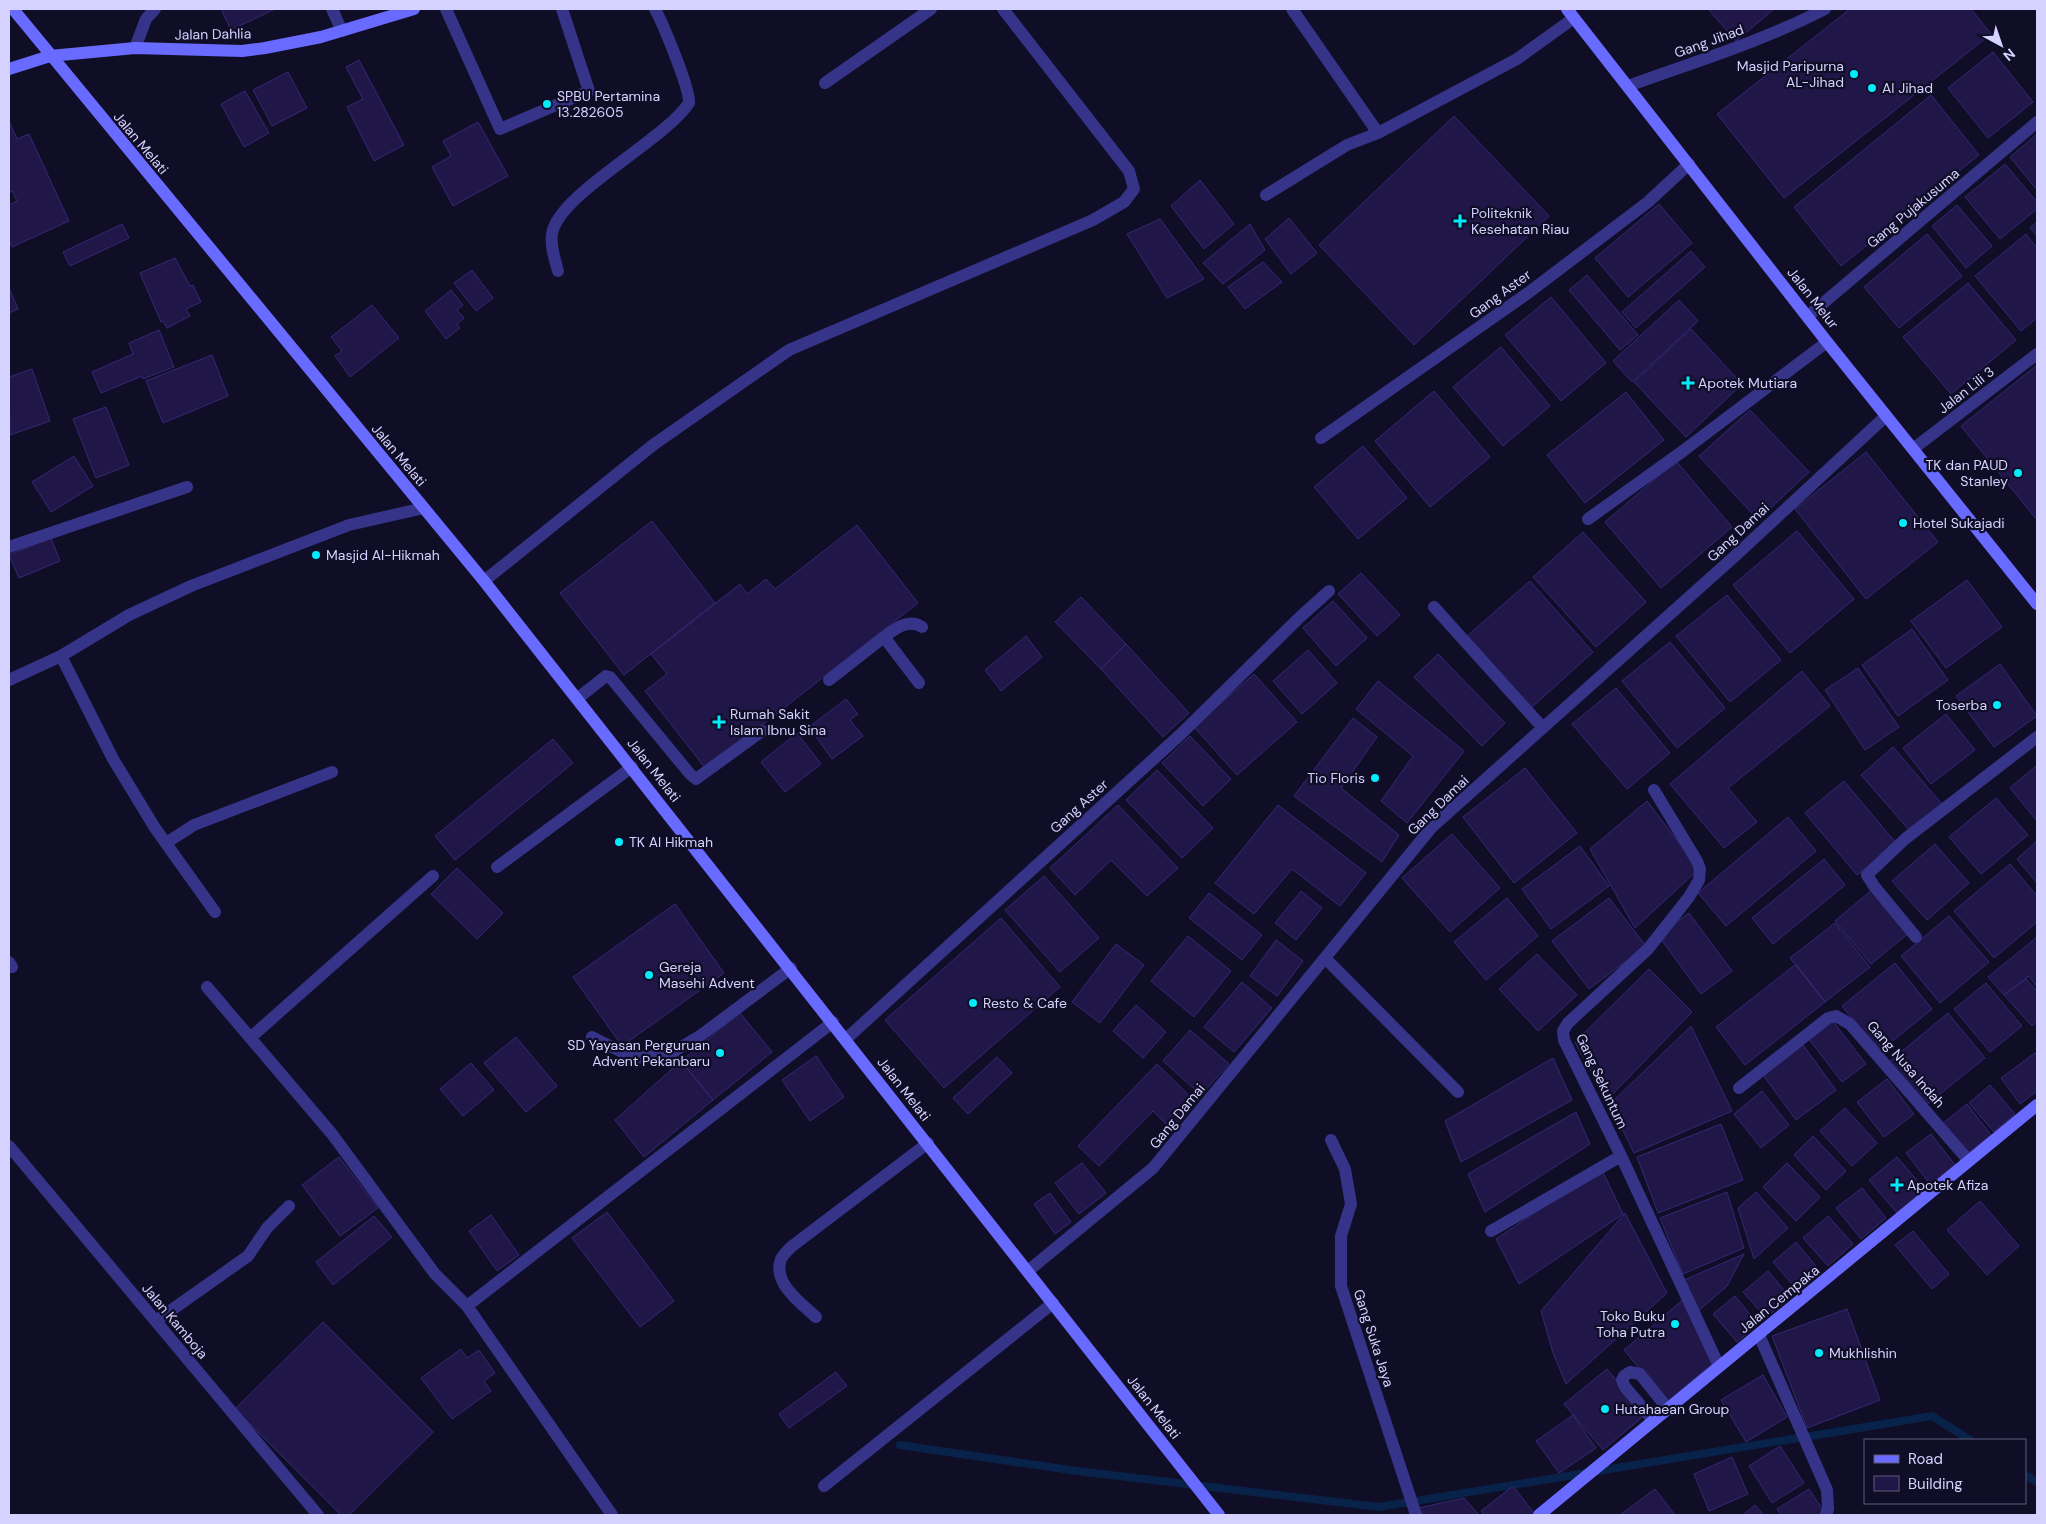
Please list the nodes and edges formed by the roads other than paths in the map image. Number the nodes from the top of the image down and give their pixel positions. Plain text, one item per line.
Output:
1 (13, 9) edge
2 (154, 9) edge
3 (332, 9) edge
4 (414, 9) edge
5 (446, 9) edge
6 (562, 9) edge
7 (655, 9) edge
8 (931, 9) edge
9 (1003, 9) edge
10 (1292, 9) edge
11 (1825, 9) edge
12 (1571, 14) edge
13 (342, 30) junction
14 (135, 48) junction
15 (50, 56) junction
16 (9, 69) edge
17 (825, 83) dead end
18 (1628, 86) junction
19 (2037, 122) edge
20 (1378, 133) junction
21 (1689, 164) junction
22 (1266, 195) dead end
23 (558, 271) dead end
24 (1808, 316) junction
25 (1828, 342) junction
26 (2037, 354) edge
27 (1886, 416) junction
28 (1321, 438) dead end
29 (1913, 449) junction
30 (187, 487) dead end
31 (424, 508) junction
32 (1588, 519) dead end
33 (9, 548) edge
34 (484, 581) junction
35 (1329, 591) dead end
36 (2037, 604) edge
37 (1434, 607) dead end
38 (922, 627) dead end
39 (884, 638) junction
40 (61, 656) junction
41 (9, 680) edge
42 (829, 680) dead end
43 (919, 683) dead end
44 (578, 698) junction
45 (1543, 728) junction
46 (762, 731) dead end
47 (2037, 737) edge
48 (632, 767) junction
49 (332, 772) dead end
50 (1654, 790) dead end
51 (166, 843) junction
52 (497, 867) dead end
53 (433, 876) dead end
54 (215, 912) dead end
55 (1916, 937) dead end
56 (1325, 958) junction
57 (791, 968) junction
58 (206, 988) dead end
59 (833, 1022) junction
60 (592, 1037) dead end
61 (250, 1038) junction
62 (846, 1039) junction
63 (1738, 1088) dead end
64 (1458, 1092) dead end
65 (2037, 1105) edge
66 (1331, 1140) dead end
67 (928, 1143) junction
68 (9, 1146) edge
69 (1621, 1156) junction
70 (1969, 1161) junction
71 (289, 1206) dead end
72 (1491, 1231) dead end
73 (1028, 1271) junction
74 (1054, 1303) junction
75 (467, 1306) junction
76 (816, 1317) dead end
77 (156, 1321) junction
78 (1759, 1334) junction
79 (1719, 1366) junction
80 (1668, 1408) junction
81 (1653, 1420) junction
82 (824, 1486) dead end
83 (1415, 1513) edge
84 (318, 1515) edge
85 (612, 1515) edge
86 (1219, 1515) edge
87 (1539, 1515) edge
88 (1826, 1515) edge

1 - 15 street, Jalan Melati
2 - 14 street
3 - 13 street
4 - 13 street, Jalan Dahlia
5 - 6 street
7 - 23 street
8 - 17 street
9 - 34 street
10 - 20 street
11 - 18 street, Gang Jihad
12 - 18 street, Jalan Melur
12 - 20 street
13 - 14 street, Jalan Dahlia
14 - 15 street, Jalan Dahlia
15 - 16 street, Jalan Dahlia
15 - 31 street, Jalan Melati
18 - 21 street, Jalan Melur
19 - 24 street, Gang Pujakusuma
20 - 22 street
21 - 24 street, Jalan Melur
21 - 28 street, Gang Aster
24 - 25 street, Jalan Melur
25 - 27 street, Jalan Melur
25 - 32 street
26 - 29 street, Jalan Lili 3
27 - 29 street, Jalan Melur
27 - 45 street, Gang Damai
29 - 36 street, Jalan Melur
30 - 33 street
31 - 34 street, Jalan Melati
31 - 40 street
34 - 44 street, Jalan Melati
35 - 62 street, Gang Aster
37 - 45 street
38 - 39 street
39 - 42 street
39 - 43 street
40 - 41 street
40 - 51 street
44 - 46 street
44 - 48 street, Jalan Melati
45 - 56 street, Gang Damai
47 - 55 street
48 - 52 street
48 - 57 street, Jalan Melati
49 - 51 street
50 - 69 street, Gang Sekuntum
51 - 54 street
53 - 61 street
56 - 64 street
56 - 73 street, Gang Damai
57 - 59 street, Jalan Melati
57 - 60 street
58 - 61 street
59 - 62 street, Jalan Melati
59 - 75 street
61 - 75 street
62 - 67 street, Jalan Melati
63 - 70 street, Gang Nusa Indah
65 - 70 street, Jalan Cempaka
66 - 83 street, Gang Suka Jaya
67 - 73 street, Jalan Melati
67 - 76 street
68 - 77 street, Jalan Kamboja
69 - 72 street
69 - 79 street, Gang Sekuntum
70 - 78 street, Jalan Cempaka
71 - 77 street
73 - 74 street, Jalan Melati
74 - 82 street
74 - 86 street, Jalan Melati
75 - 85 street
77 - 84 street, Jalan Kamboja
78 - 79 street, Jalan Cempaka
78 - 88 street
79 - 80 street, Jalan Cempaka
80 - 81 street, Jalan Cempaka
80 - 81 street
81 - 87 street, Jalan Cempaka

